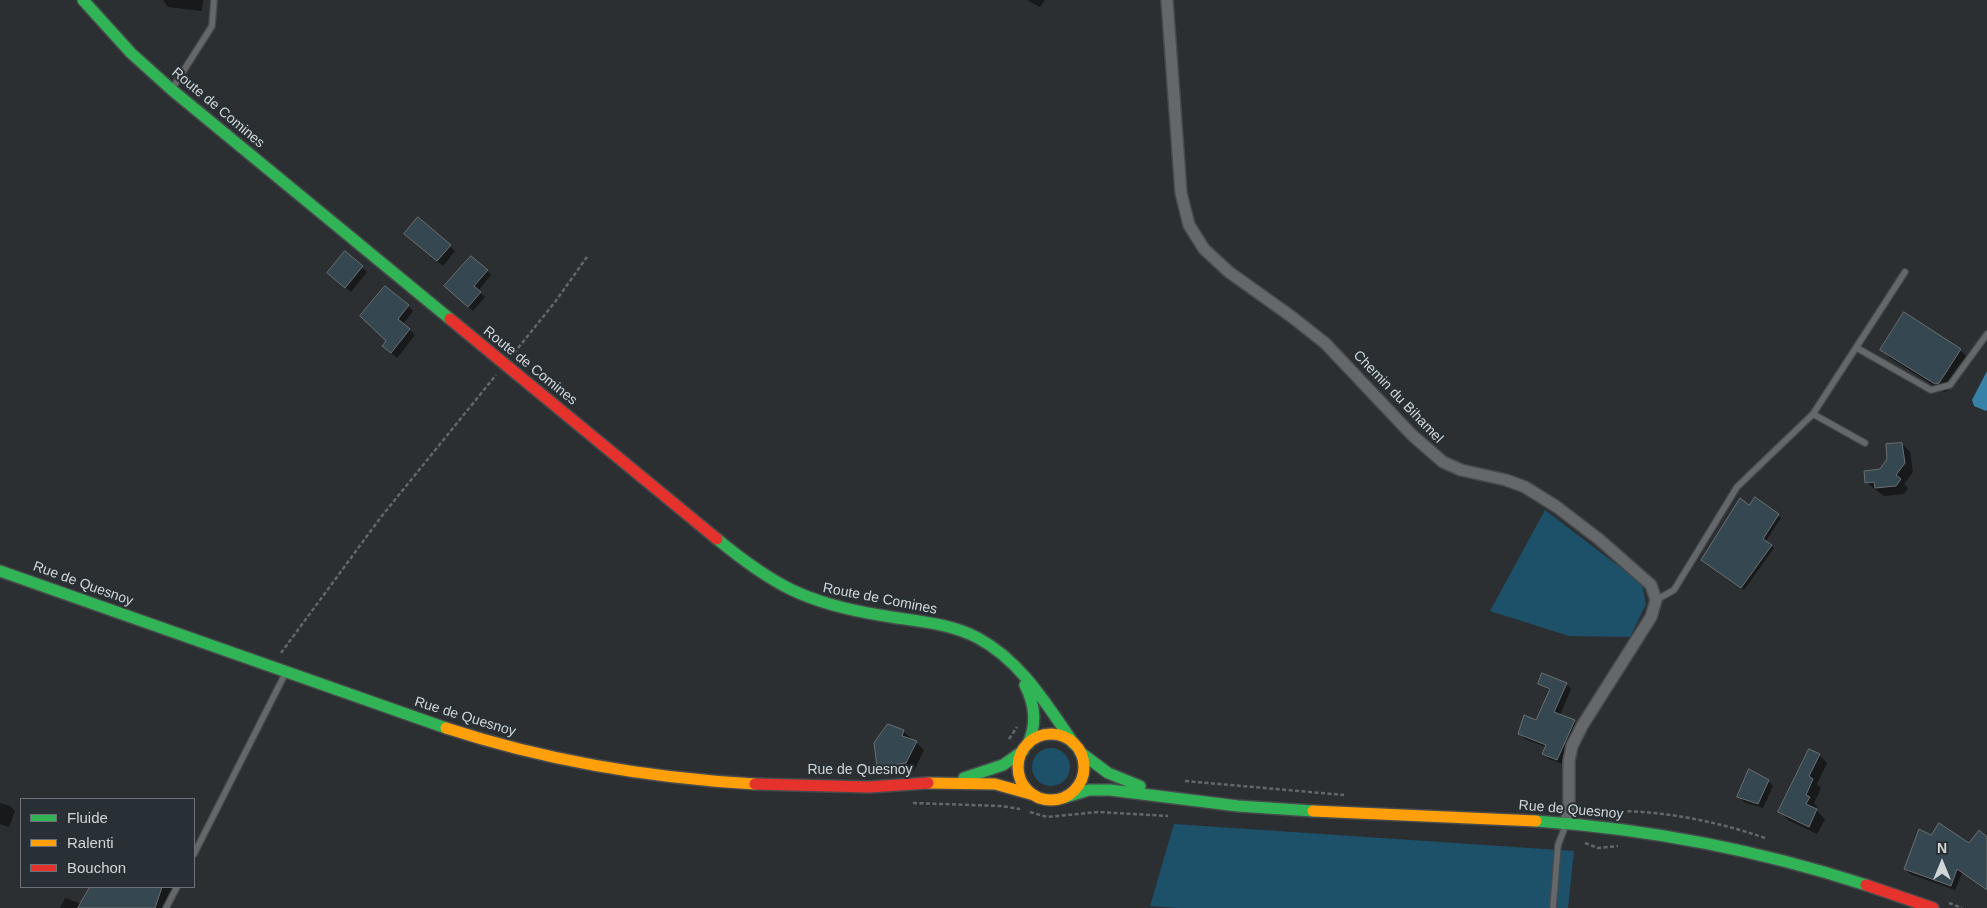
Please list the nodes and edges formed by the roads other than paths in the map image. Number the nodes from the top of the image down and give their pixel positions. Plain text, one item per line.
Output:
1 (83, 0) edge
2 (214, 0) edge
3 (1167, 0) edge
4 (172, 90) junction
5 (1905, 272) dead end
6 (1987, 334) edge
7 (1857, 348) junction
8 (1813, 414) junction
9 (1865, 443) dead end
10 (0, 571) edge
11 (1656, 600) junction
12 (1010, 662) junction
13 (286, 672) junction
14 (1025, 747) junction
15 (1077, 748) junction
16 (943, 783) junction
17 (1034, 795) junction
18 (1066, 797) junction
19 (1197, 801) junction
20 (1566, 824) junction
21 (195, 852) edge
22 (176, 888) edge
23 (166, 908) edge
24 (1553, 908) edge
25 (1933, 908) edge

1 - 4 main road, Route de Comines
2 - 4 lane
3 - 11 street, Chemin du Bihamel
4 - 12 main road, Route de Comines
5 - 7 lane
6 - 7 lane
7 - 8 lane
8 - 9 lane
8 - 11 lane
10 - 13 main road, Rue de Quesnoy
11 - 20 street
12 - 14 main road, Route de Comines
12 - 15 main road, Route de Comines
13 - 16 main road, Rue de Quesnoy
13 - 21 lane
14 - 15 main road
14 - 16 main road, Rue de Quesnoy
14 - 17 main road
15 - 18 main road
15 - 19 main road, Rue de Quesnoy
16 - 17 main road, Rue de Quesnoy
17 - 18 main road
18 - 19 main road, Rue de Quesnoy
19 - 20 main road, Rue de Quesnoy
20 - 24 lane
20 - 25 main road, Rue de Quesnoy
22 - 23 lane

